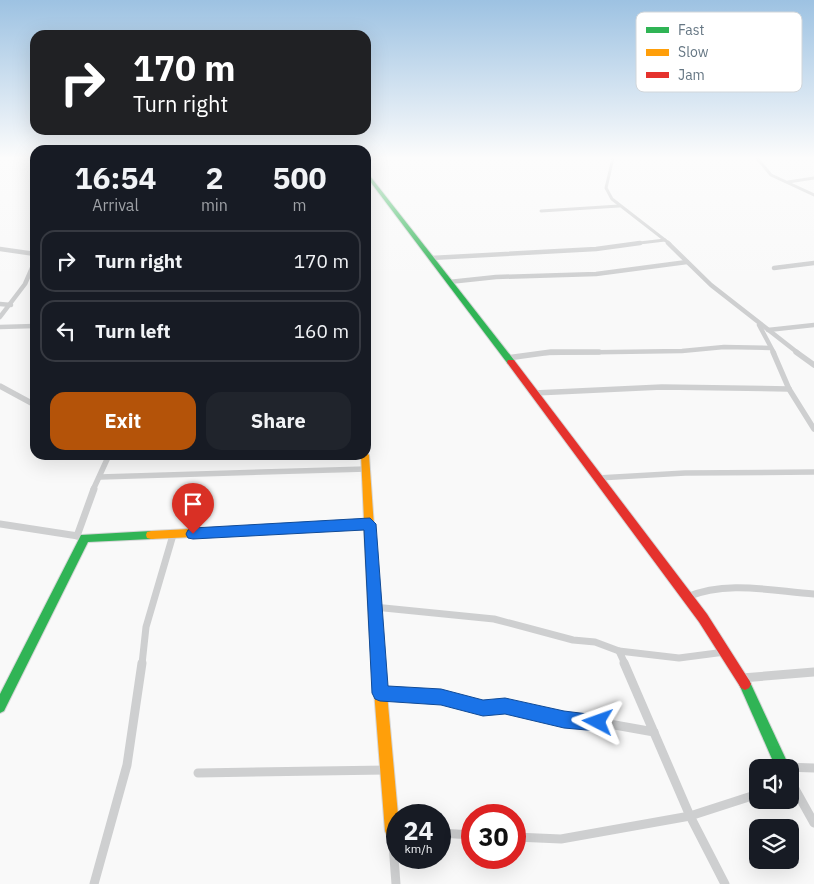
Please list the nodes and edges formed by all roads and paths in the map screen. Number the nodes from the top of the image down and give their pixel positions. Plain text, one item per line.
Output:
1 (387, 199) edge
2 (613, 199) edge
3 (619, 206) junction
4 (541, 211) dead end
5 (665, 240) junction
6 (0, 249) edge
7 (30, 253) edge
8 (431, 258) junction
9 (687, 262) junction
10 (814, 263) edge
11 (774, 268) dead end
12 (30, 273) edge
13 (28, 278) joint
14 (449, 282) junction
15 (0, 304) edge
16 (11, 305) junction
17 (0, 317) edge
18 (756, 321) junction
19 (814, 325) edge
20 (0, 326) edge
21 (30, 326) edge
22 (768, 330) junction
23 (770, 348) junction
24 (507, 358) junction
25 (814, 365) edge
26 (0, 386) edge
27 (789, 389) junction
28 (535, 393) junction
29 (30, 402) edge
30 (814, 429) edge
31 (107, 460) edge
32 (365, 460) edge
33 (366, 469) junction
34 (814, 472) edge
35 (100, 477) junction
36 (598, 478) junction
37 (0, 524) edge
38 (370, 524) junction
39 (173, 535) junction
40 (81, 537) junction
41 (814, 594) edge
42 (686, 597) junction
43 (374, 607) junction
44 (619, 650) junction
45 (725, 652) junction
46 (814, 672) edge
47 (742, 678) junction
48 (380, 693) junction
49 (0, 707) edge
50 (654, 732) junction
51 (779, 759) edge
52 (799, 768) edge
53 (814, 768) edge
54 (386, 770) junction
55 (198, 773) dead end
56 (799, 796) edge
57 (749, 797) edge
58 (391, 804) edge
59 (690, 816) junction
60 (814, 823) edge
61 (526, 837) edge
62 (396, 869) edge
63 (94, 884) edge
64 (396, 884) edge
65 (725, 884) edge

1 - 8 street
2 - 3 street
3 - 4 street
3 - 5 street
5 - 8 street
5 - 9 street
6 - 7 street
8 - 14 street
9 - 14 street
9 - 18 street
10 - 11 street
12 - 13 street
13 - 16 street
14 - 24 street
15 - 16 street
16 - 17 street
18 - 22 street
18 - 23 street
19 - 22 street
20 - 21 street
22 - 25 street
23 - 24 street
23 - 27 street
24 - 28 street
26 - 29 street
27 - 28 street
27 - 30 street
28 - 36 street
31 - 35 street
32 - 33 street
33 - 35 street
33 - 38 street
34 - 36 street
35 - 40 street
36 - 42 street
37 - 40 street
38 - 39 street
38 - 43 street
39 - 40 street
39 - 63 street
40 - 49 street
41 - 42 street
42 - 45 street
43 - 44 street
43 - 48 street
44 - 45 street
44 - 50 street
45 - 47 street
46 - 47 street
47 - 51 street
48 - 50 street
48 - 54 street
50 - 59 street
52 - 53 street
54 - 55 street
54 - 58 street
56 - 60 street
57 - 59 street
59 - 61 street
59 - 65 street
62 - 64 street

